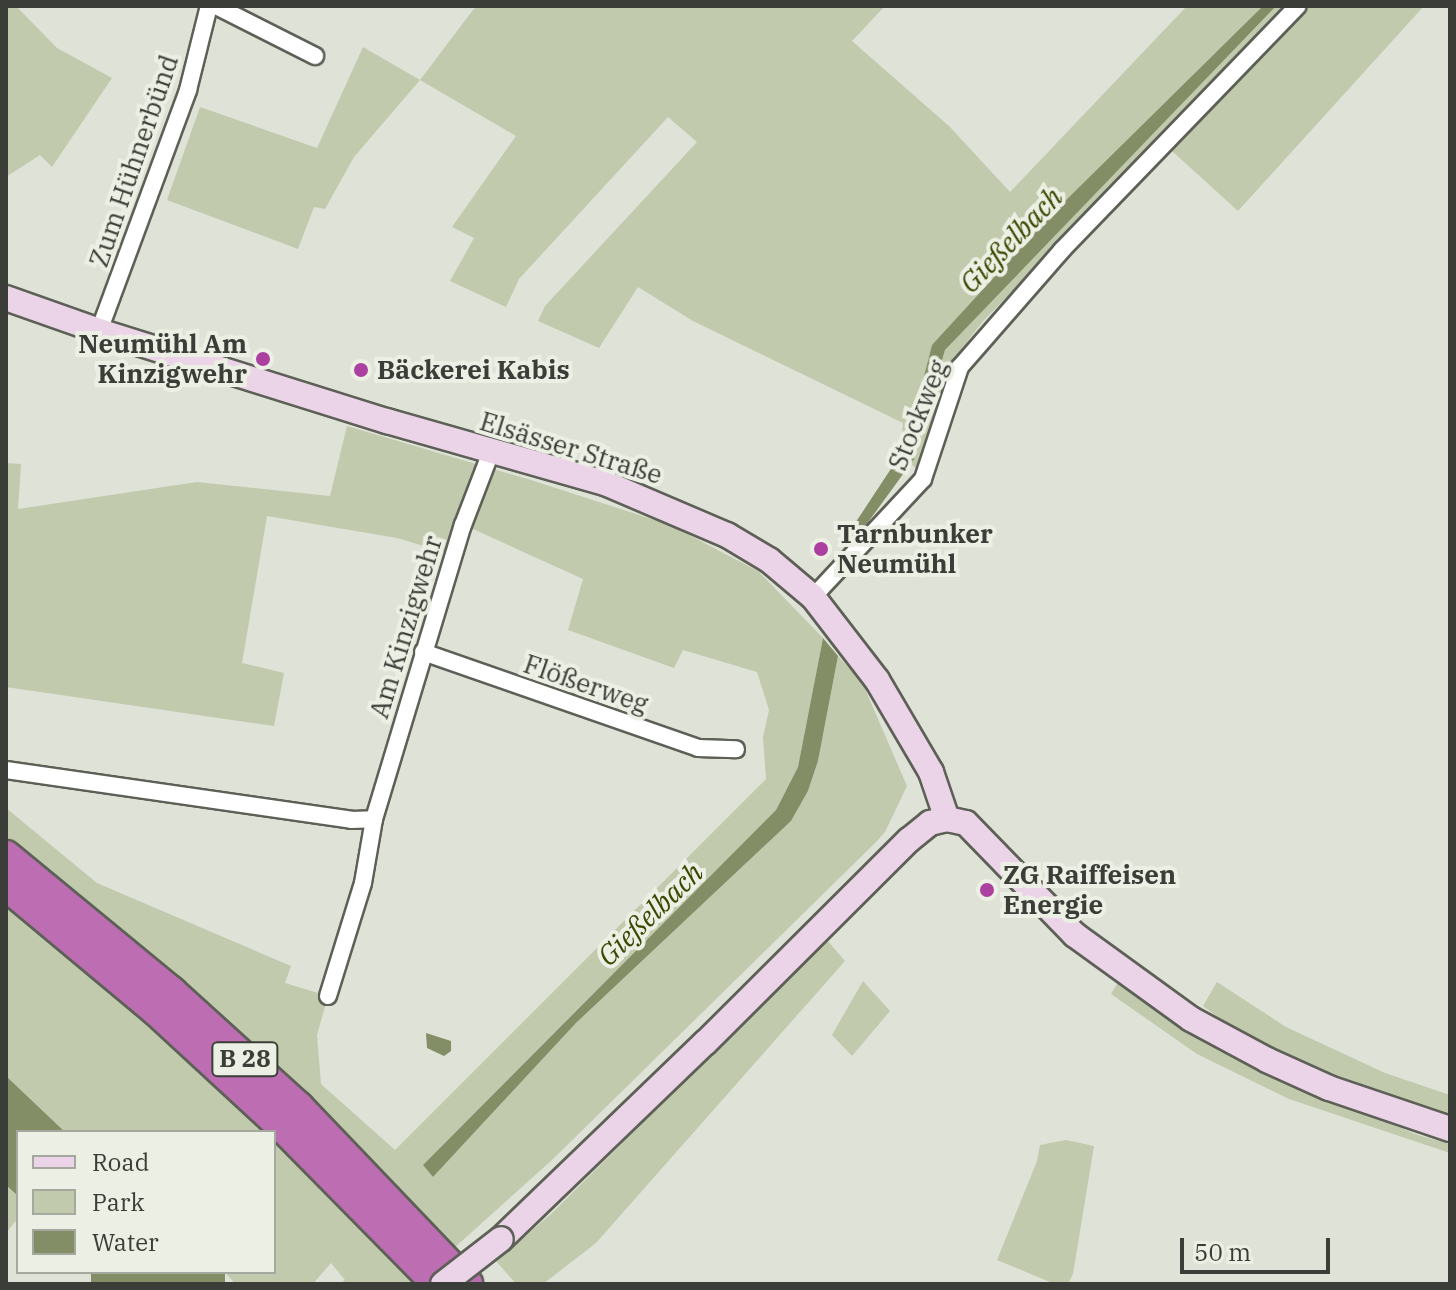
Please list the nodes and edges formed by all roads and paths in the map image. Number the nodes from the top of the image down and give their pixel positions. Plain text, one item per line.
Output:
1 (209, 6) edge
2 (216, 6) edge
3 (1298, 6) edge
4 (315, 56) dead end
5 (6, 298) edge
6 (99, 331) junction
7 (491, 452) junction
8 (813, 597) junction
9 (423, 652) junction
10 (736, 749) dead end
11 (6, 770) edge
12 (374, 819) junction
13 (947, 819) junction
14 (6, 856) edge
15 (6, 885) edge
16 (328, 996) dead end
17 (1450, 1129) edge
18 (440, 1284) edge
19 (467, 1284) edge

1 - 6 street, Zum Hühnerbünd
2 - 4 street
3 - 8 street, Stockweg
5 - 6 street, Elsässer Straße
6 - 7 street, Elsässer Straße
7 - 8 street, Elsässer Straße
7 - 9 street, Am Kinzigwehr
8 - 13 street, Elsässer Straße
9 - 10 street, Flößerweg
9 - 12 street, Am Kinzigwehr
11 - 12 street
12 - 16 street, Am Kinzigwehr
13 - 17 street
13 - 18 street, bridge
14 - 19 highway, B 28
15 - 18 highway, B 28

